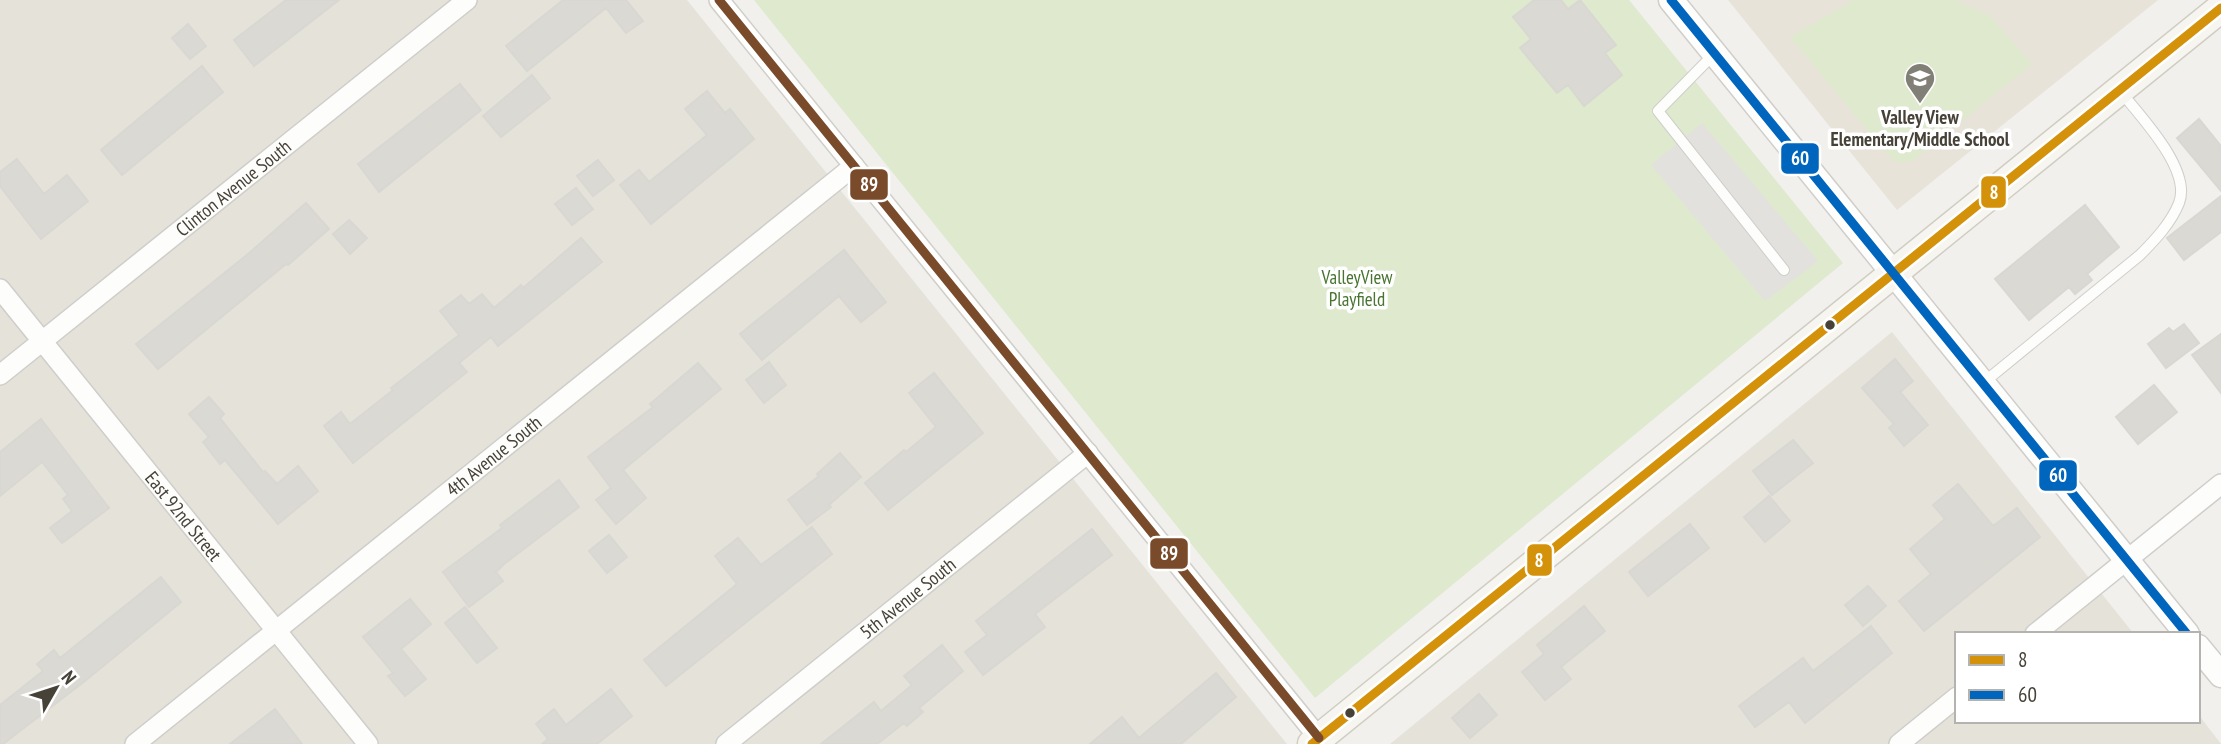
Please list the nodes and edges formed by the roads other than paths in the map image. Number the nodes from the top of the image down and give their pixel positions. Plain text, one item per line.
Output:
1 (467, 0) edge
2 (719, 0) edge
3 (1671, 0) edge
4 (2221, 8) edge
5 (1715, 54) junction
6 (2120, 90) junction
7 (854, 166) junction
8 (1784, 270) dead end
9 (1893, 274) junction
10 (0, 289) edge
11 (42, 341) junction
12 (0, 375) edge
13 (1982, 383) junction
14 (1088, 453) junction
15 (2221, 484) edge
16 (2127, 560) junction
17 (276, 630) junction
18 (2037, 632) edge
19 (2185, 632) edge
20 (2200, 649) edge
21 (2221, 675) edge
22 (1955, 699) edge
23 (1316, 741) edge
24 (135, 744) edge
25 (368, 744) edge
26 (726, 744) edge
27 (1899, 744) edge

1 - 11 street, Clinton Avenue South
2 - 7 street
3 - 5 street
4 - 6 main road
5 - 8 lane
5 - 9 street
6 - 9 main road
6 - 13 lane
7 - 14 street
7 - 17 street, 4th Avenue South
9 - 13 street
9 - 23 main road
10 - 11 street, East 92nd Street
11 - 12 street, Clinton Avenue South
11 - 17 street, East 92nd Street
13 - 16 street
14 - 23 street
14 - 26 street, 5th Avenue South
15 - 16 street
16 - 18 street
16 - 19 street
17 - 24 street, 4th Avenue South
17 - 25 street, East 92nd Street
20 - 21 street
22 - 27 street

